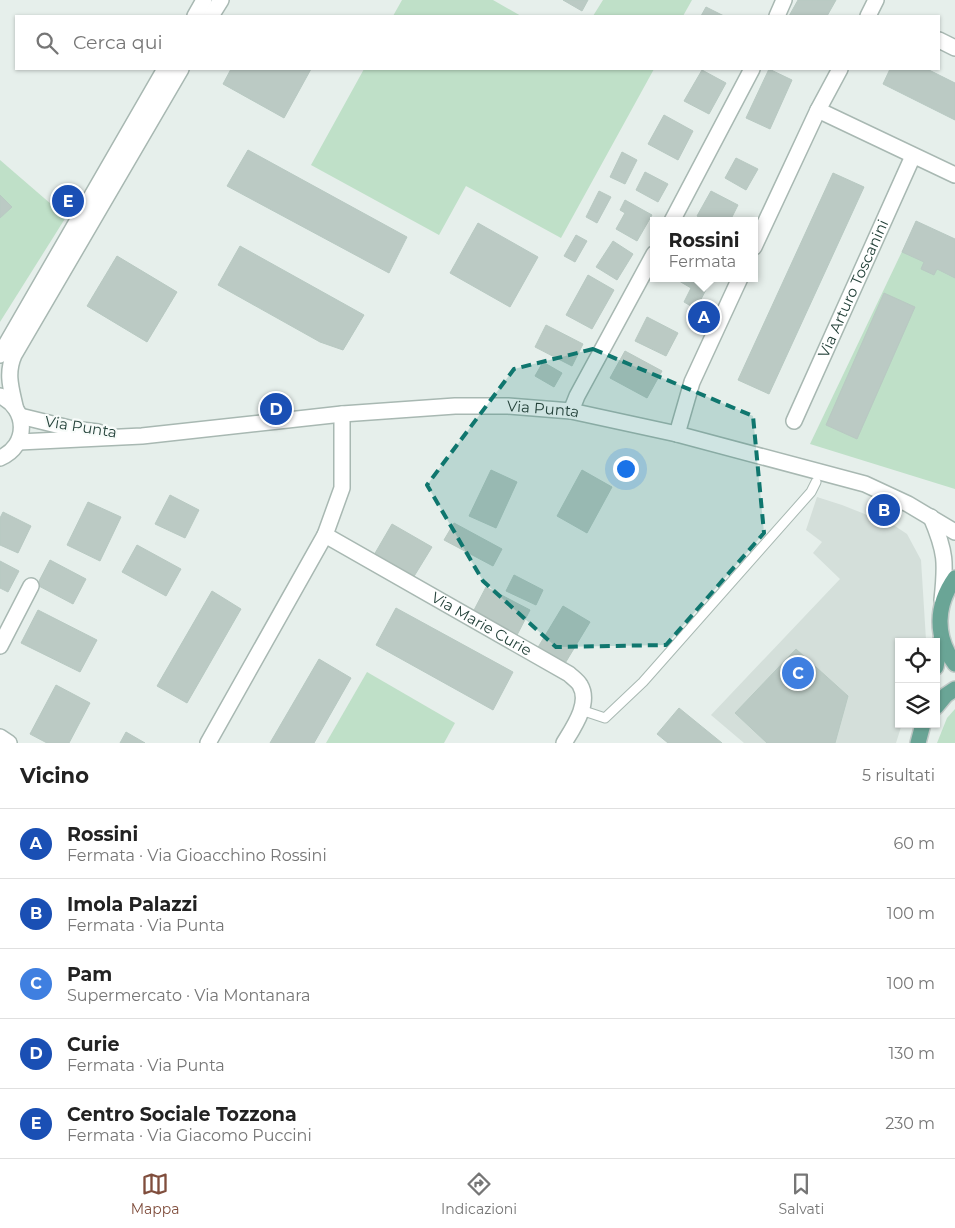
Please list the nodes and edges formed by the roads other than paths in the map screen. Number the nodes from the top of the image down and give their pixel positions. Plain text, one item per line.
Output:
1 (204, 0) edge
2 (221, 0) edge
3 (784, 0) edge
4 (876, 0) edge
5 (201, 15) edge
6 (202, 15) edge
7 (777, 15) edge
8 (868, 15) edge
9 (940, 40) edge
10 (955, 48) edge
11 (163, 70) edge
12 (180, 70) edge
13 (751, 70) edge
14 (839, 70) edge
15 (818, 110) junction
16 (913, 156) junction
17 (955, 176) edge
18 (674, 217) edge
19 (758, 239) edge
20 (650, 261) edge
21 (738, 282) edge
22 (36, 304) junction
23 (0, 354) edge
24 (0, 396) edge
25 (18, 411) junction
26 (571, 411) junction
27 (342, 414) junction
28 (794, 421) dead end
29 (678, 434) junction
30 (142, 436) junction
31 (18, 442) junction
32 (0, 458) edge
33 (816, 482) dead end
34 (931, 517) junction
35 (955, 532) edge
36 (326, 535) junction
37 (955, 578) edge
38 (30, 586) dead end
39 (942, 603) junction
40 (941, 637) junction
41 (940, 643) edge
42 (0, 646) edge
43 (955, 664) edge
44 (955, 689) edge
45 (940, 701) edge
46 (581, 710) junction
47 (923, 728) edge
48 (0, 737) edge
49 (9, 743) edge
50 (208, 743) edge
51 (564, 743) edge
52 (918, 743) edge

1 - 5 street
2 - 6 street
3 - 7 street
4 - 8 street
9 - 10 street
11 - 22 street
12 - 22 street
13 - 18 street
14 - 15 street
15 - 16 street
15 - 19 street
16 - 17 street
16 - 28 street, Via Arturo Toscanini
20 - 26 street
21 - 29 street
22 - 23 street
22 - 25 street
24 - 25 street, Via Punta
25 - 30 street, Via Punta
25 - 31 street
26 - 27 street, Via Punta
26 - 29 street, Via Punta
27 - 30 street, Via Punta
27 - 36 street
29 - 34 street, Via Punta
30 - 31 street, Via Punta
31 - 32 street
33 - 46 lane
34 - 35 street, Via Punta
34 - 39 street
36 - 46 street, Via Marie Curie
36 - 50 street
37 - 39 main road
38 - 42 street
39 - 40 main road
40 - 41 main road
40 - 43 main road
44 - 45 main road
46 - 51 street, Via Marie Curie
47 - 52 main road
48 - 49 street

